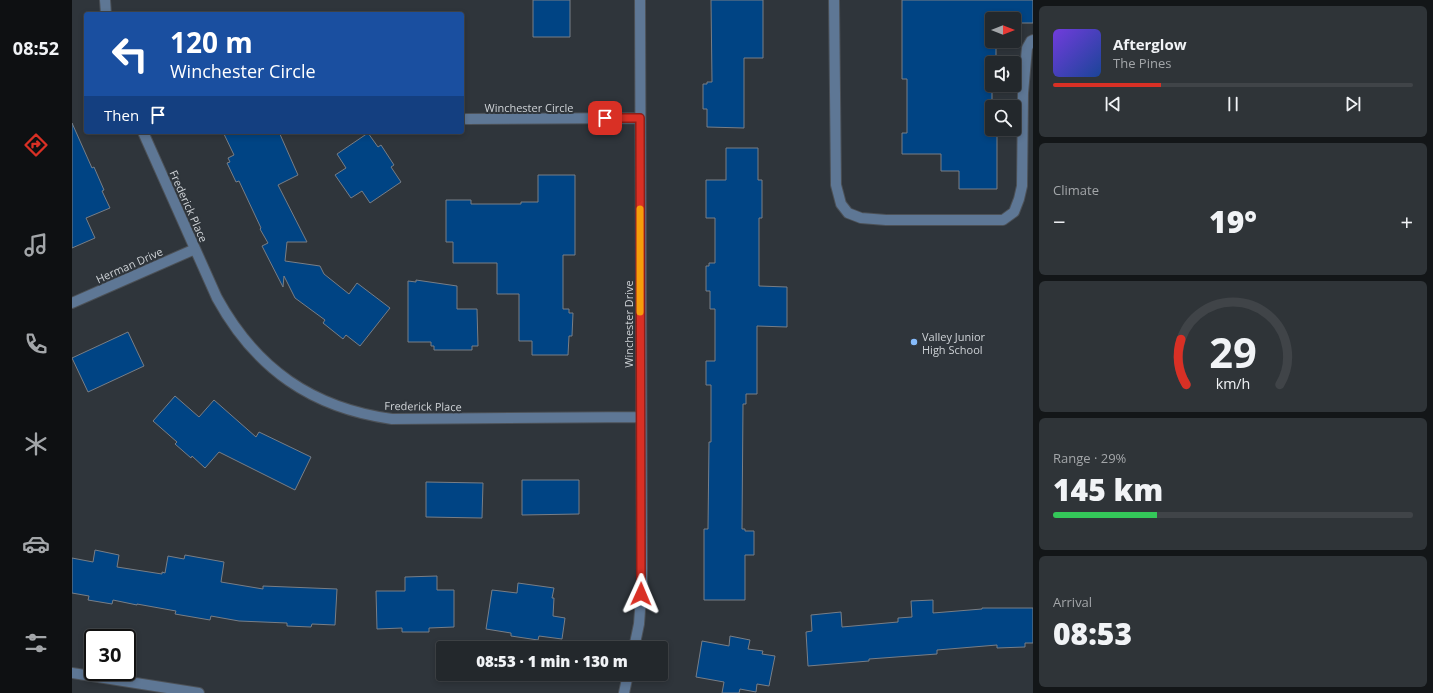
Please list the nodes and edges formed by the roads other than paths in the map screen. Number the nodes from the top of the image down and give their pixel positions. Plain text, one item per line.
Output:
1 (104, 0) edge
2 (640, 0) edge
3 (834, 0) edge
4 (106, 12) edge
5 (1033, 40) edge
6 (640, 118) junction
7 (466, 119) dead end
8 (144, 134) edge
9 (195, 249) junction
10 (72, 303) edge
11 (641, 417) junction
12 (635, 641) edge
13 (72, 673) edge
14 (627, 681) edge
15 (199, 693) edge
16 (624, 693) edge

1 - 4 street
2 - 6 street, Winchester Drive
3 - 5 street
6 - 7 street, Winchester Circle
6 - 11 street, Winchester Drive
8 - 9 street, Frederick Place
9 - 10 street, Herman Drive
9 - 11 street, Frederick Place
11 - 12 street, Winchester Drive
13 - 15 street
14 - 16 street

